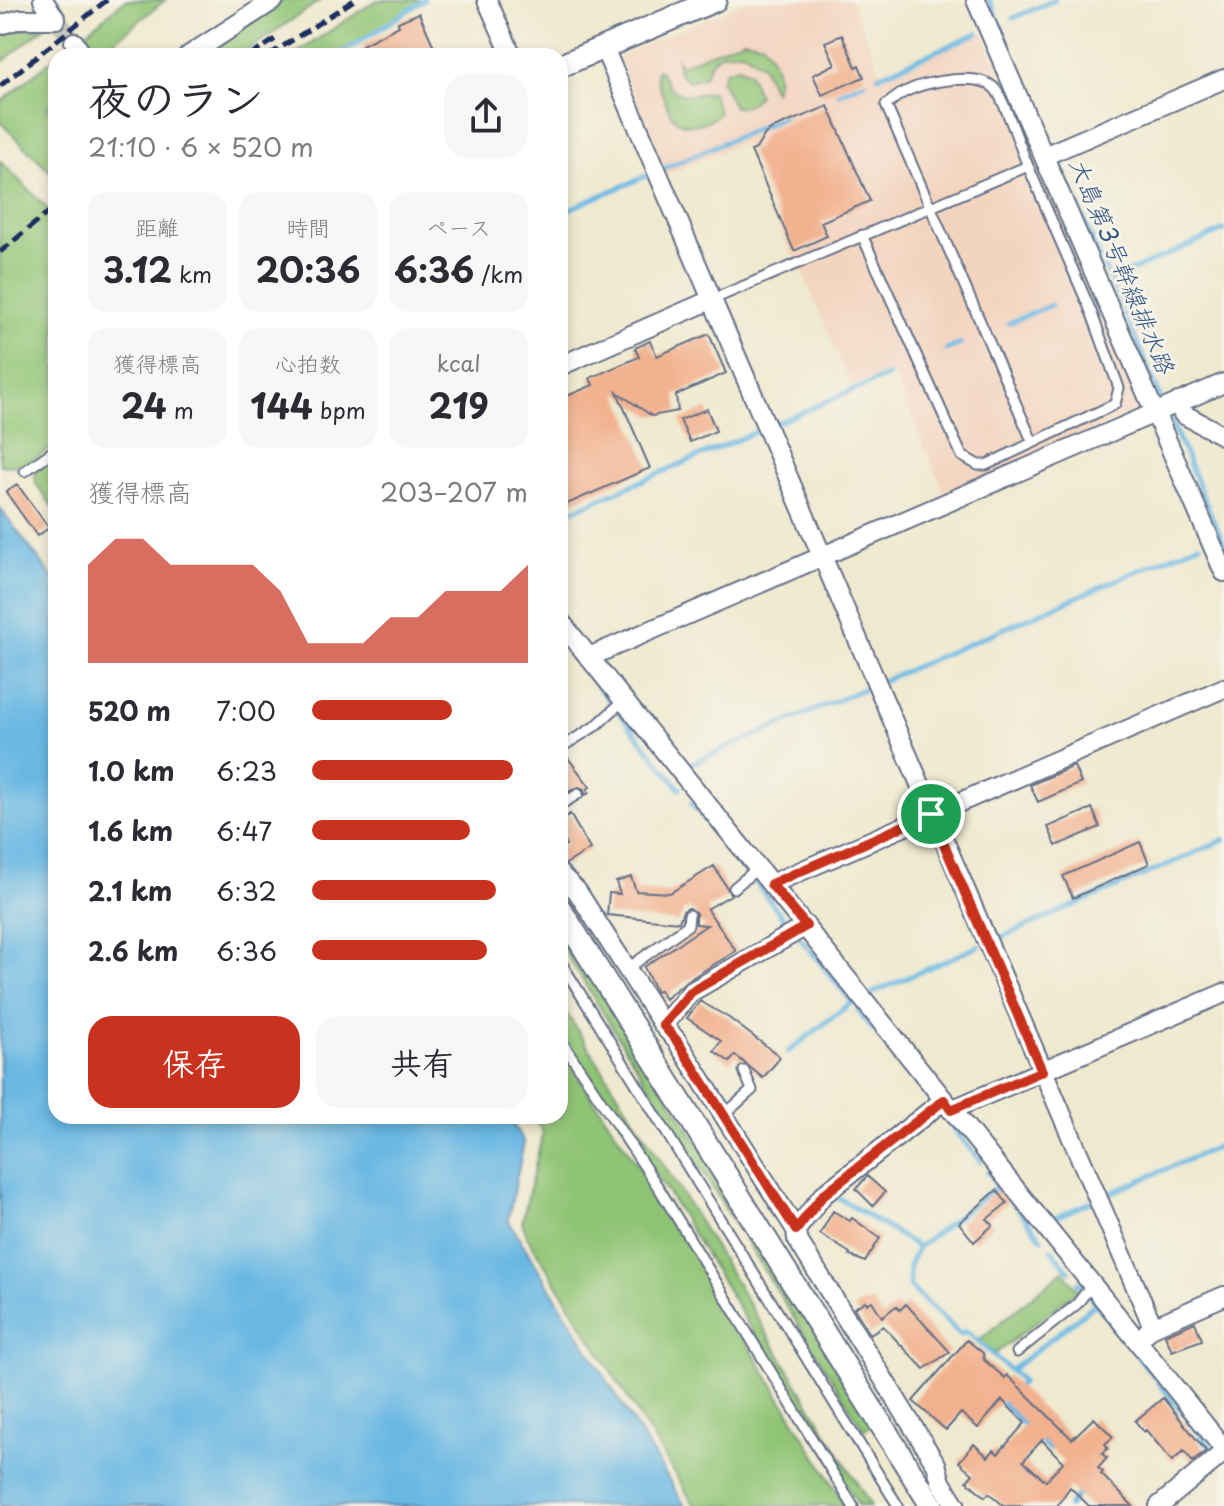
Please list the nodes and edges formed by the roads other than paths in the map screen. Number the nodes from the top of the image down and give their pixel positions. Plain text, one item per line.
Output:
1 (43, 0) edge
2 (274, 0) edge
3 (487, 0) edge
4 (715, 0) edge
5 (976, 0) edge
6 (0, 25) edge
7 (200, 48) edge
8 (508, 48) edge
9 (604, 48) junction
10 (568, 63) edge
11 (1224, 79) edge
12 (1045, 156) junction
13 (929, 206) junction
14 (862, 235) junction
15 (711, 300) junction
16 (568, 363) edge
17 (1224, 383) edge
18 (1166, 407) junction
19 (1224, 436) edge
20 (1033, 443) junction
21 (48, 455) edge
22 (25, 471) dead end
23 (820, 557) junction
24 (1224, 572) edge
25 (568, 631) edge
26 (589, 657) junction
27 (1224, 688) edge
28 (624, 700) junction
29 (568, 743) edge
30 (578, 794) dead end
31 (568, 800) edge
32 (931, 814) junction
33 (758, 868) junction
34 (568, 882) edge
35 (771, 884) junction
36 (734, 888) dead end
37 (689, 915) dead end
38 (568, 922) edge
39 (806, 926) junction
40 (627, 969) junction
41 (568, 974) edge
42 (1224, 993) edge
43 (663, 1025) junction
44 (568, 1051) edge
45 (744, 1071) dead end
46 (1042, 1071) junction
47 (947, 1105) junction
48 (724, 1115) junction
49 (796, 1230) junction
50 (1093, 1283) junction
51 (1224, 1296) edge
52 (1153, 1327) junction
53 (1138, 1340) junction
54 (1017, 1352) dead end
55 (1224, 1450) edge
56 (853, 1506) edge
57 (898, 1506) edge
58 (932, 1506) edge
59 (956, 1506) edge
60 (1159, 1506) edge

1 - 6 street
2 - 7 street
3 - 8 street
4 - 9 street
5 - 12 street
9 - 10 street
9 - 15 street
11 - 12 street
12 - 13 lane
12 - 13 lane
12 - 18 street
12 - 20 lane
13 - 14 lane
13 - 20 lane
14 - 15 lane
14 - 20 lane
15 - 16 street
15 - 23 street
17 - 18 street
18 - 19 street
18 - 23 street
18 - 24 street
21 - 22 lane
23 - 26 street
23 - 32 street
25 - 26 street
26 - 28 street
27 - 32 street
28 - 29 lane
28 - 33 street
30 - 31 lane
32 - 35 street
32 - 46 street
33 - 35 street
33 - 36 lane
34 - 40 street
35 - 39 street
37 - 40 lane
38 - 58 street
39 - 43 street
39 - 47 street
40 - 43 street
41 - 57 lane
42 - 46 street
43 - 48 street
44 - 56 lane
45 - 48 lane
46 - 47 street
46 - 52 street
47 - 49 street
47 - 50 street
48 - 49 street
49 - 59 street
50 - 53 street
50 - 54 lane
51 - 52 street
52 - 53 street
53 - 55 street
55 - 60 street

